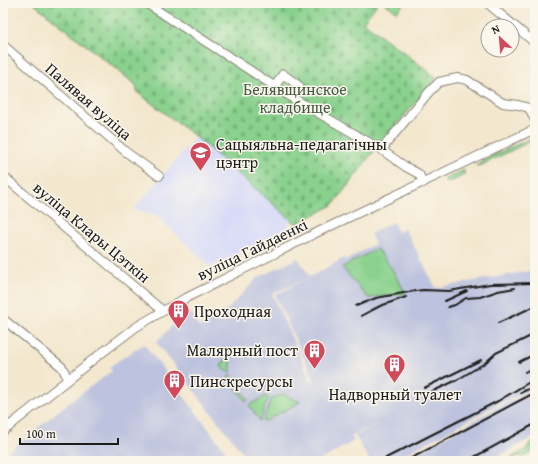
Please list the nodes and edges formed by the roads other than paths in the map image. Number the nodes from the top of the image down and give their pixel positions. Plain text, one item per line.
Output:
1 (146, 3) edge
2 (487, 3) edge
3 (535, 42) edge
4 (3, 44) edge
5 (274, 86) junction
6 (292, 97) junction
7 (535, 120) edge
8 (535, 129) edge
9 (377, 147) dead end
10 (3, 176) edge
11 (159, 176) dead end
12 (423, 183) junction
13 (163, 311) junction
14 (3, 319) edge
15 (68, 379) junction
16 (3, 420) edge
17 (6, 429) edge

1 - 5 street
2 - 3 street
4 - 11 street, Палявая вуліца
5 - 6 street
5 - 6 street
6 - 9 street
7 - 12 street
8 - 12 street, вуліца Гайдаенкі
10 - 13 street, вуліца Клары Цэткін
12 - 13 street, вуліца Гайдаенкі
13 - 15 street, вуліца Гайдаенкі
14 - 15 street
15 - 17 street, вуліца Гайдаенкі
16 - 17 street

